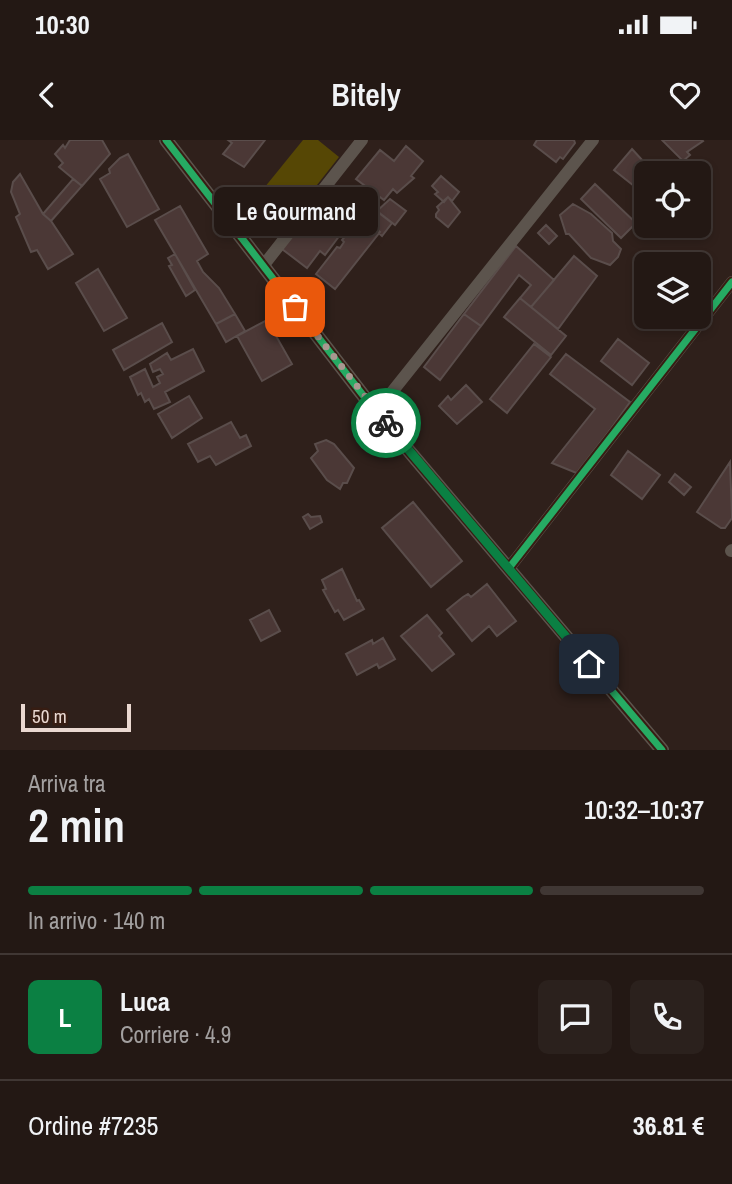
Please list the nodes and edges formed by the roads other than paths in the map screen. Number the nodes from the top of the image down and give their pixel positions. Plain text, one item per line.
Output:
1 (166, 140) edge
2 (362, 140) edge
3 (593, 140) edge
4 (263, 265) junction
5 (732, 282) edge
6 (376, 412) junction
7 (509, 568) junction
8 (662, 750) edge

1 - 4 street
2 - 4 street
3 - 6 street
4 - 6 street
5 - 7 street
6 - 7 street
7 - 8 street

